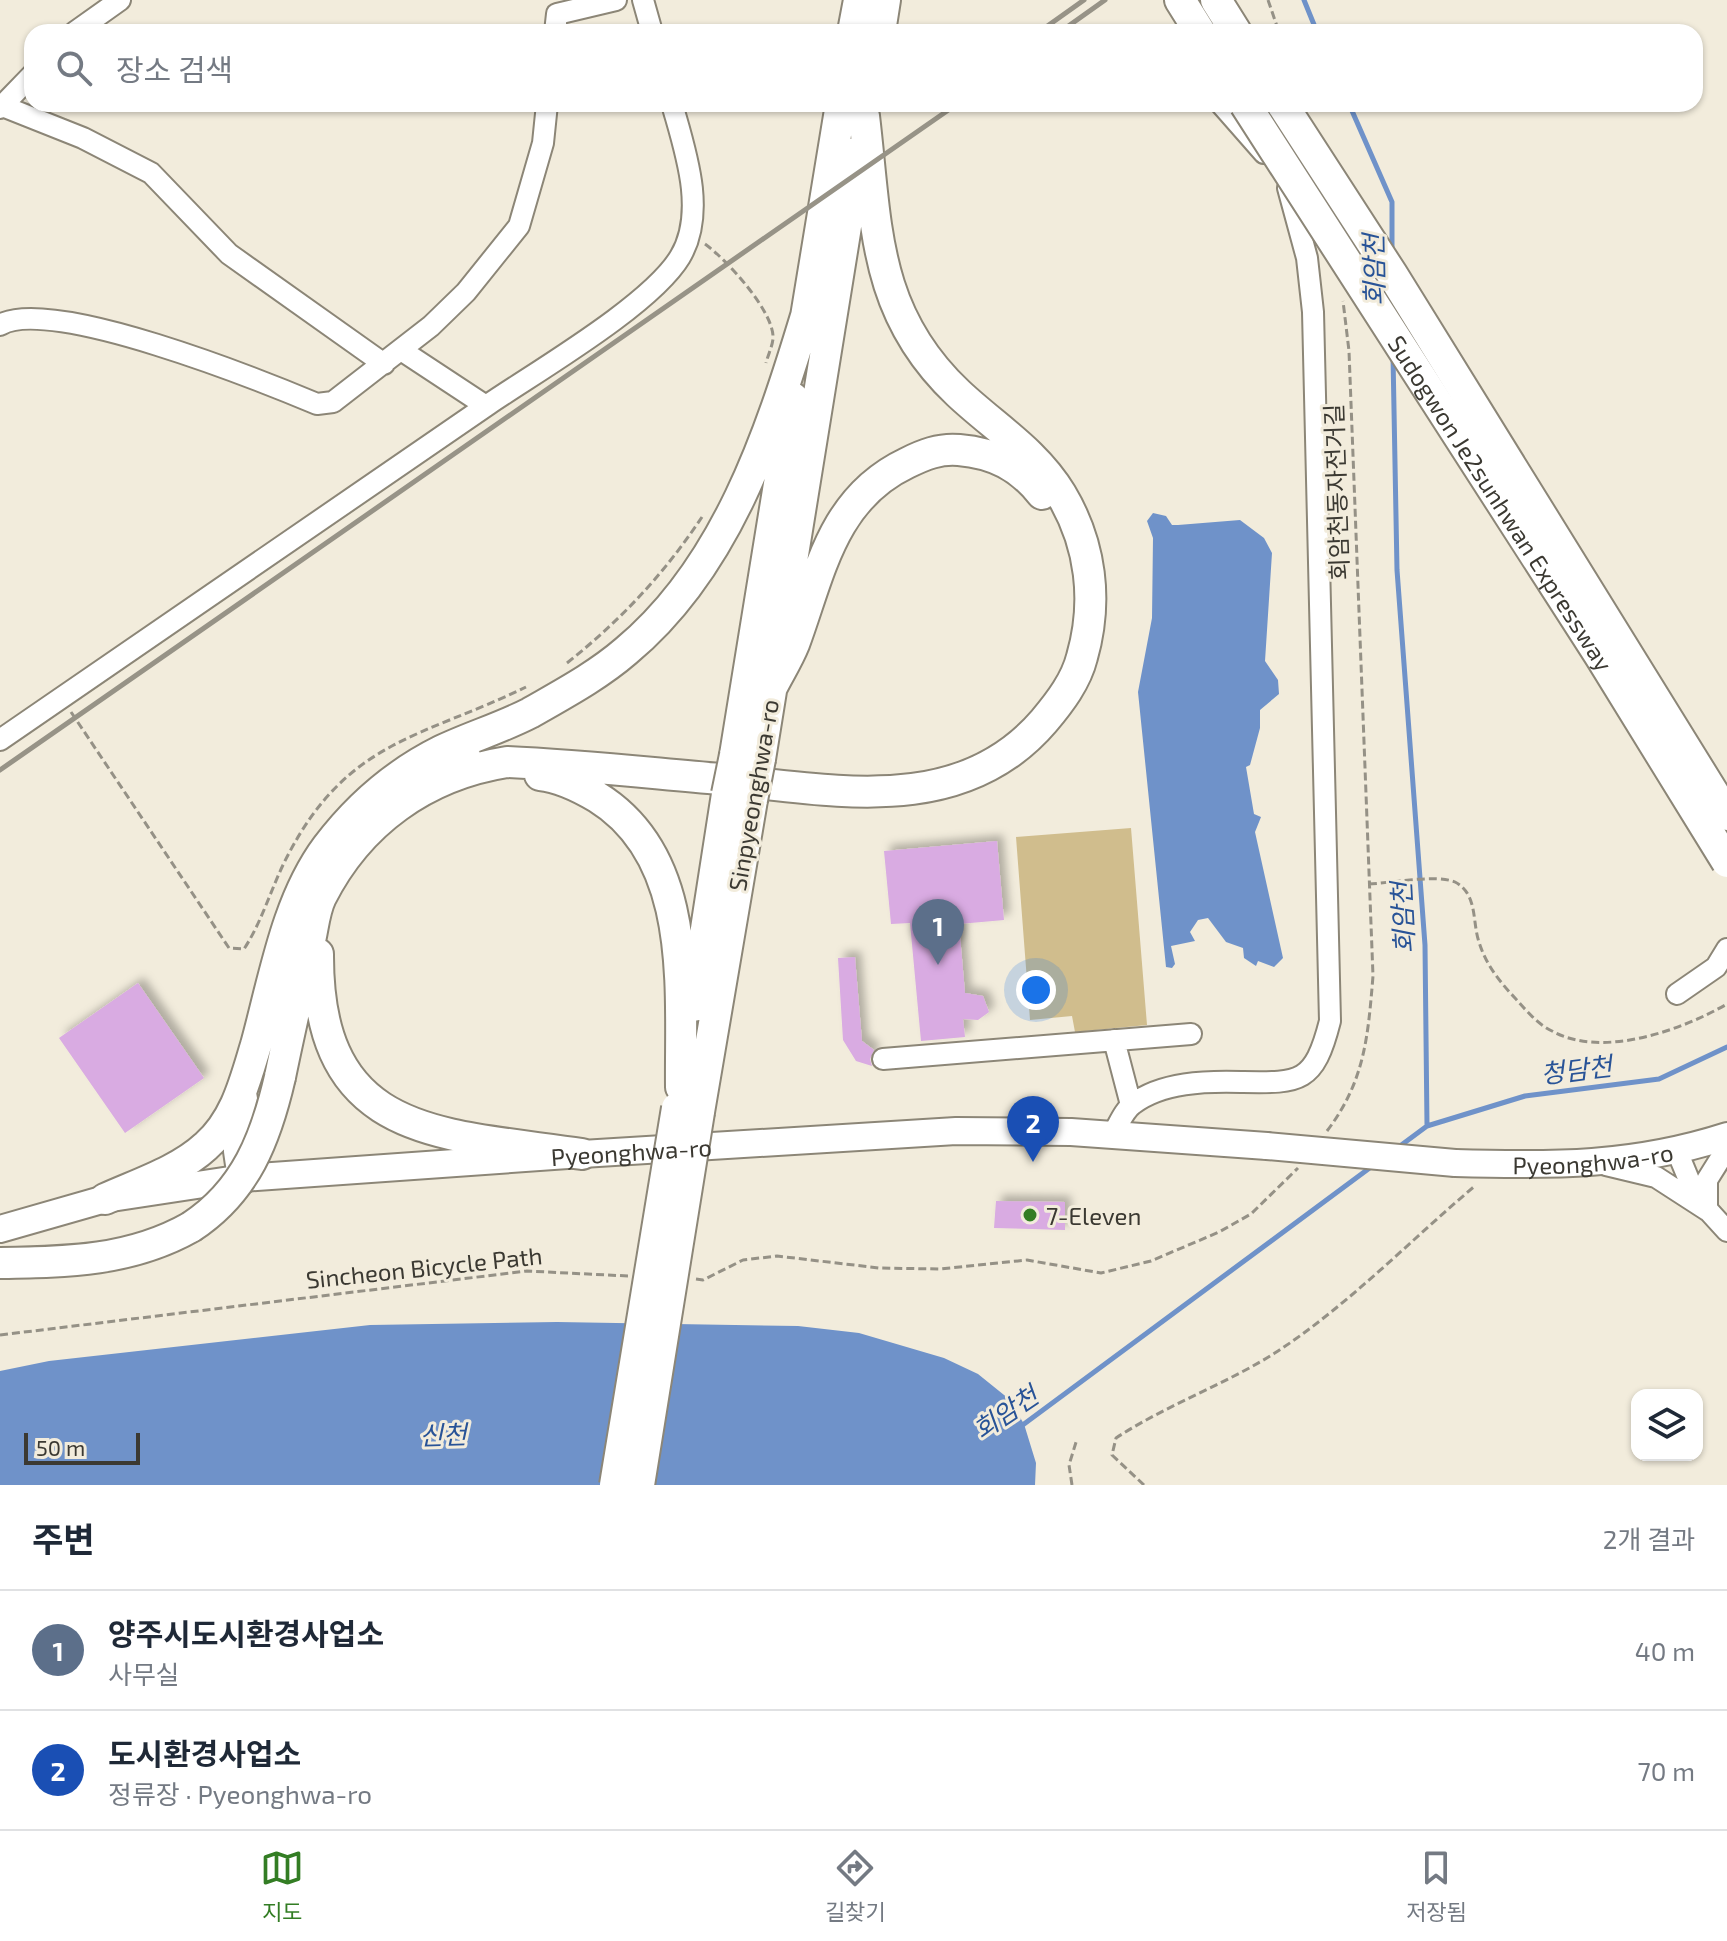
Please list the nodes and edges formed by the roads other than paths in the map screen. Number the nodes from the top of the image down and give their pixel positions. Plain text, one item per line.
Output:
1 (120, 0) edge
2 (616, 0) edge
3 (643, 0) edge
4 (859, 0) edge
5 (885, 0) edge
6 (1180, 0) edge
7 (1216, 0) edge
8 (86, 24) edge
9 (556, 24) edge
10 (650, 24) edge
11 (854, 24) edge
12 (881, 24) edge
13 (1182, 24) edge
14 (1195, 24) edge
15 (1231, 24) edge
16 (24, 83) edge
17 (1, 106) edge
18 (546, 112) edge
19 (674, 112) edge
20 (856, 112) edge
21 (856, 112) edge
22 (858, 112) edge
23 (1228, 112) edge
24 (1250, 112) edge
25 (1287, 112) edge
26 (806, 316) junction
27 (0, 325) edge
28 (401, 350) junction
29 (384, 364) junction
30 (486, 406) junction
31 (772, 687) junction
32 (0, 740) edge
33 (747, 757) junction
34 (414, 767) junction
35 (451, 777) junction
36 (1727, 815) edge
37 (1727, 862) edge
38 (320, 900) junction
39 (1727, 949) edge
40 (1677, 994) dead end
41 (1191, 1034) dead end
42 (1114, 1040) junction
43 (883, 1059) dead end
44 (243, 1088) junction
45 (685, 1102) junction
46 (1131, 1105) junction
47 (1112, 1135) junction
48 (1727, 1136) edge
49 (1727, 1148) edge
50 (1677, 1151) junction
51 (582, 1154) junction
52 (1599, 1163) junction
53 (243, 1178) junction
54 (105, 1199) junction
55 (1707, 1210) junction
56 (0, 1229) edge
57 (1727, 1231) edge
58 (0, 1263) edge
59 (615, 1485) edge
60 (639, 1485) edge

1 - 8 street
2 - 9 street
3 - 10 street
4 - 11 highway
5 - 12 highway
6 - 13 street
6 - 14 highway
7 - 15 highway
16 - 17 street
17 - 29 street
18 - 28 street
19 - 30 street
20 - 26 highway, Sinpyeonghwa-ro
21 - 31 highway, Sinpyeonghwa-ro
22 - 35 highway
23 - 46 street
24 - 37 highway, Sudogwon Je2sunhwan Expressway, bridge
25 - 36 highway, Sudogwon Je2sunhwan Expressway, bridge
26 - 33 highway, Sinpyeonghwa-ro
26 - 34 highway
27 - 29 street
28 - 29 street
28 - 30 street
30 - 32 street
31 - 33 highway, Sinpyeonghwa-ro
31 - 34 highway
33 - 45 highway, Sinpyeonghwa-ro, bridge
34 - 44 highway
35 - 38 highway
35 - 45 highway
38 - 51 highway
38 - 58 highway, bridge
39 - 40 street
41 - 42 street
42 - 43 street
42 - 46 street
44 - 53 highway
44 - 54 highway
45 - 59 highway, Sinpyeonghwa-ro, bridge
45 - 60 highway, Sinpyeonghwa-ro, bridge
46 - 47 street
47 - 51 main road, Pyeonghwa-ro
47 - 52 main road, Pyeonghwa-ro, bridge
48 - 50 main road, Pyeonghwa-ro
49 - 55 street
50 - 52 main road, Pyeonghwa-ro
50 - 55 street
51 - 53 main road, Pyeonghwa-ro
52 - 55 street
53 - 54 main road, Pyeonghwa-ro
54 - 56 main road, Pyeonghwa-ro
55 - 57 street

